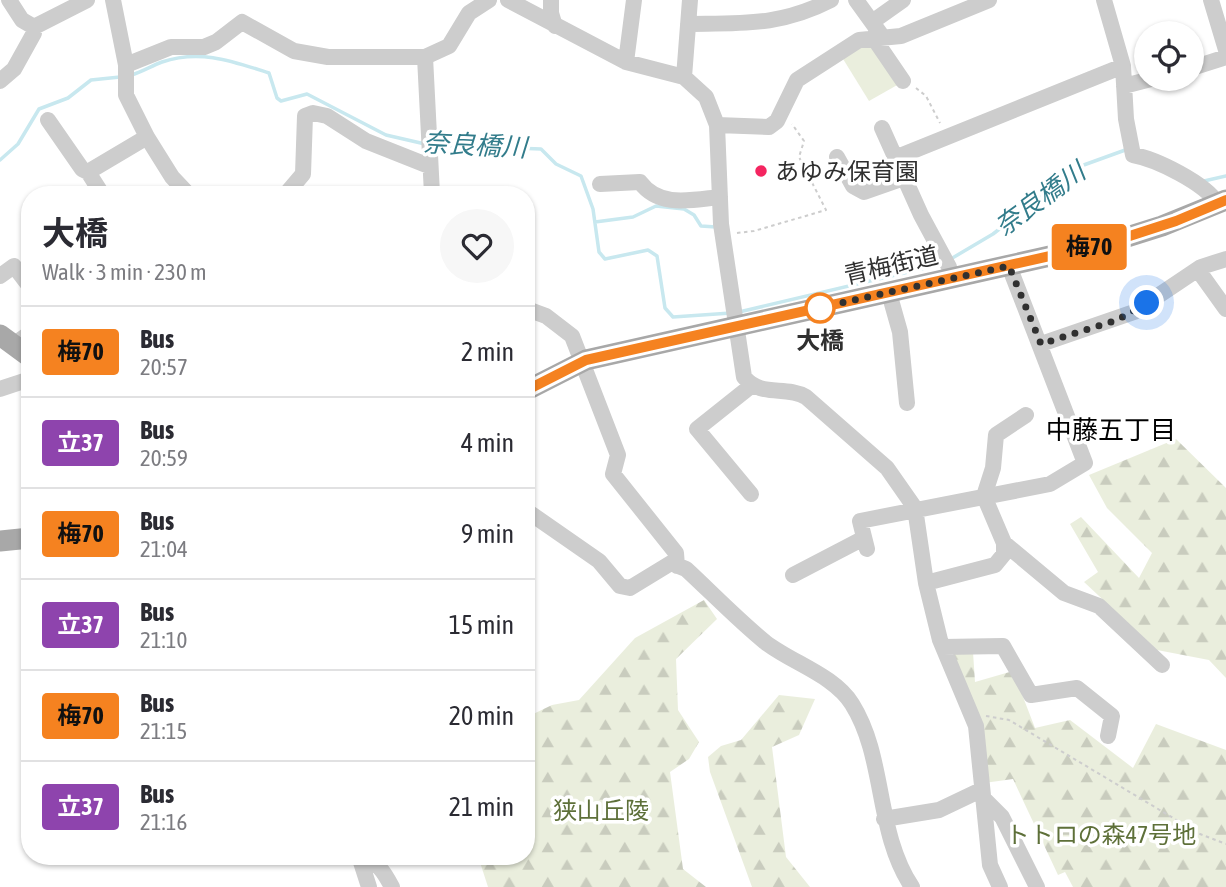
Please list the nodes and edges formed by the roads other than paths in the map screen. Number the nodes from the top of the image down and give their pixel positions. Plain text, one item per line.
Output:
1 (9, 0) edge
2 (87, 0) edge
3 (113, 0) edge
4 (489, 0) edge
5 (508, 0) edge
6 (551, 0) edge
7 (634, 0) edge
8 (691, 0) edge
9 (831, 0) edge
10 (856, 0) edge
11 (902, 0) edge
12 (989, 0) edge
13 (1211, 0) edge
14 (1105, 3) edge
15 (688, 24) junction
16 (555, 26) junction
17 (34, 27) junction
18 (876, 32) junction
19 (1226, 50) edge
20 (425, 57) junction
21 (1226, 57) edge
22 (626, 62) junction
23 (1204, 64) edge
24 (1124, 66) junction
25 (126, 72) junction
26 (684, 77) junction
27 (0, 81) edge
28 (903, 81) road end
29 (1134, 83) edge
30 (1124, 86) junction
31 (48, 120) dead end
32 (717, 125) junction
33 (882, 128) dead end
34 (148, 137) junction
35 (428, 152) junction
36 (837, 157) dead end
37 (895, 158) junction
38 (88, 172) junction
39 (904, 178) junction
40 (600, 184) dead end
41 (97, 186) edge
42 (180, 186) edge
43 (295, 186) edge
44 (431, 186) edge
45 (720, 197) junction
46 (1222, 202) edge
47 (1226, 260) edge
48 (1009, 266) junction
49 (948, 268) junction
50 (1198, 270) junction
51 (21, 275) edge
52 (0, 276) edge
53 (889, 293) junction
54 (1226, 309) edge
55 (535, 312) edge
56 (734, 317) junction
57 (1041, 344) junction
58 (581, 362) junction
59 (21, 382) edge
60 (535, 386) edge
61 (751, 386) junction
62 (0, 389) edge
63 (907, 403) dead end
64 (1026, 415) dead end
65 (751, 494) dead end
66 (984, 496) junction
67 (915, 508) junction
68 (535, 516) edge
69 (21, 539) edge
70 (0, 541) edge
71 (1004, 543) junction
72 (677, 566) junction
73 (793, 575) dead end
74 (926, 583) junction
75 (943, 647) junction
76 (1162, 665) dead end
77 (1108, 736) dead end
78 (981, 793) junction
79 (884, 819) junction
80 (378, 865) edge
81 (363, 869) edge
82 (379, 887) edge
83 (392, 887) edge
84 (912, 887) edge
85 (1000, 887) edge
86 (1037, 887) edge

1 - 17 street
2 - 17 street
3 - 25 street
4 - 20 street
5 - 16 street
6 - 16 street
7 - 22 street
8 - 15 street
9 - 15 street
10 - 18 street
11 - 18 street
12 - 18 street
13 - 19 street
14 - 24 street
15 - 26 street
16 - 22 street
17 - 27 street
18 - 28 street
18 - 32 street
20 - 25 street
20 - 35 street
21 - 23 street
22 - 26 street
24 - 30 street
24 - 37 street
25 - 34 street
26 - 32 street
29 - 30 street
30 - 46 street
31 - 38 street
32 - 45 street
33 - 37 street
34 - 38 street
34 - 42 street
35 - 43 street
35 - 44 street
36 - 39 street
37 - 39 street
38 - 41 street
39 - 49 street
40 - 45 street
45 - 56 street
46 - 48 main road, 青梅街道
47 - 50 street
48 - 49 main road, 青梅街道
48 - 57 street
49 - 53 main road, 青梅街道
50 - 54 street
50 - 57 street
51 - 52 street
53 - 56 main road, 青梅街道
53 - 63 street
55 - 58 street
56 - 58 main road, 青梅街道
56 - 61 street
57 - 66 street
58 - 60 main road, 青梅街道
58 - 72 street
59 - 62 street
61 - 65 street
61 - 67 street
64 - 66 street
66 - 67 street
66 - 71 street
67 - 73 street
67 - 74 street
68 - 72 street
69 - 70 main road
71 - 74 street
71 - 76 street
72 - 79 street
74 - 75 street
75 - 77 street
75 - 78 street
78 - 79 street
78 - 85 street
78 - 86 street
79 - 84 street
80 - 83 street
81 - 82 street

